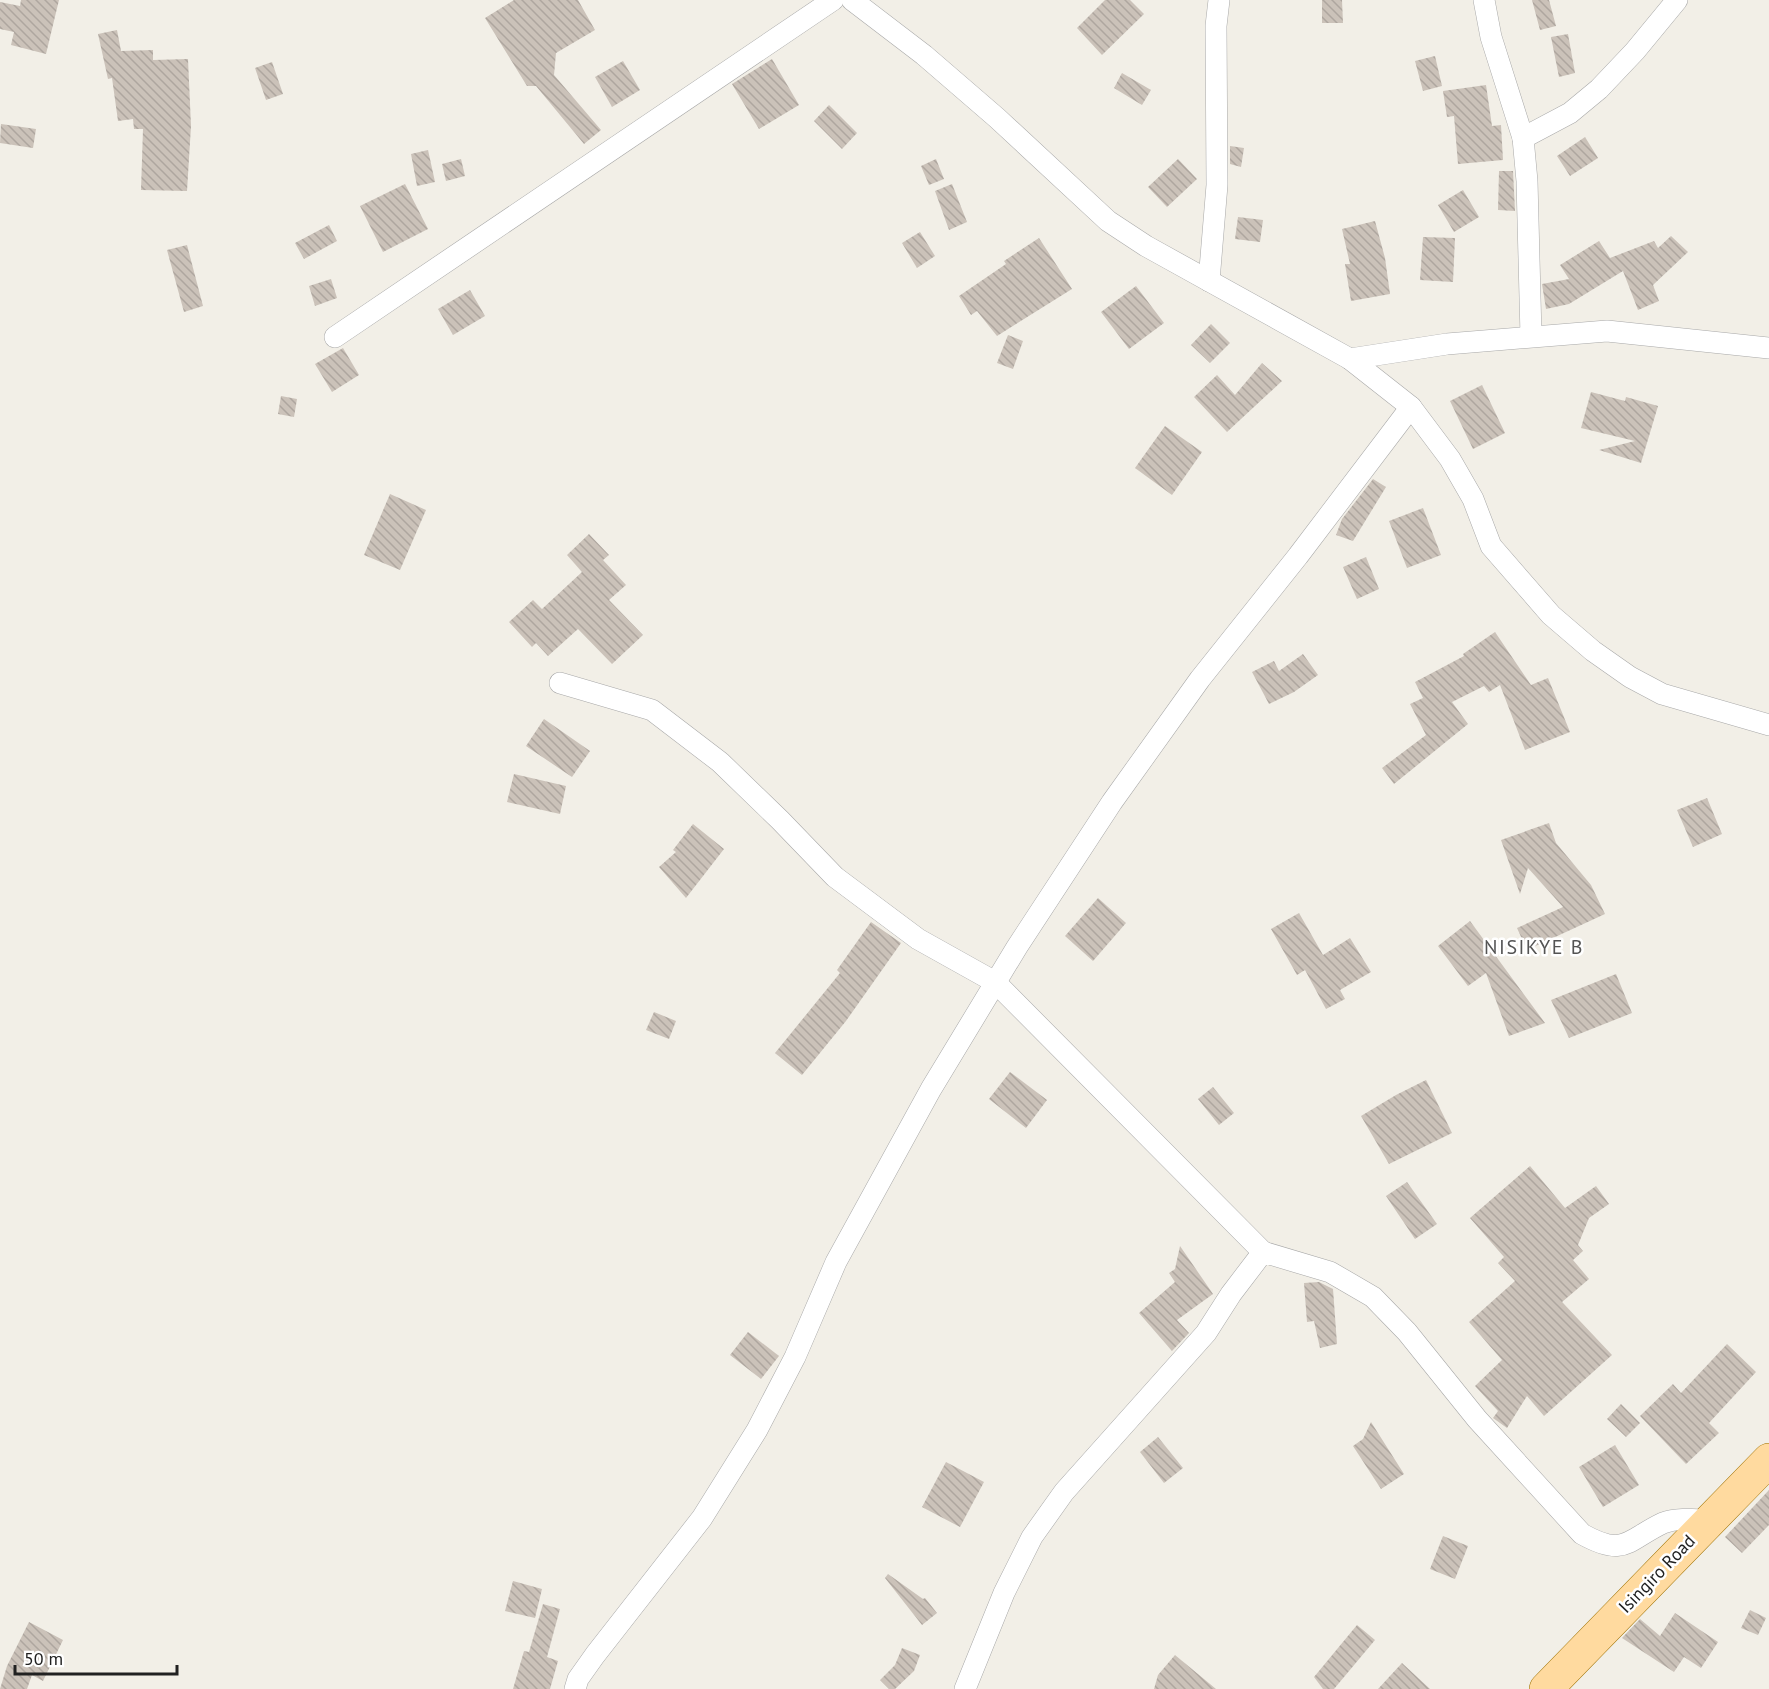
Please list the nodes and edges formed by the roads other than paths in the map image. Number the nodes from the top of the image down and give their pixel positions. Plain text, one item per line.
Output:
1 (833, 0) edge
2 (852, 0) edge
3 (1219, 0) edge
4 (1484, 0) edge
5 (1677, 0) edge
6 (1523, 138) junction
7 (1209, 281) junction
8 (1531, 336) junction
9 (335, 337) dead end
10 (1769, 348) edge
11 (1350, 359) junction
12 (1411, 407) junction
13 (560, 683) dead end
14 (1769, 725) edge
15 (995, 982) junction
16 (1263, 1252) junction
17 (1769, 1460) edge
18 (1710, 1521) junction
19 (575, 1689) edge
20 (965, 1689) edge
21 (1546, 1689) edge

1 - 9 street
2 - 7 street
3 - 7 street
4 - 6 street
5 - 6 street
6 - 8 street
7 - 11 street
8 - 10 street
8 - 11 street
11 - 12 street
12 - 14 street
12 - 15 street
13 - 15 street
15 - 16 street
15 - 19 street
16 - 18 street
16 - 20 street
17 - 18 main road, Isingiro Road
18 - 21 main road, Isingiro Road

